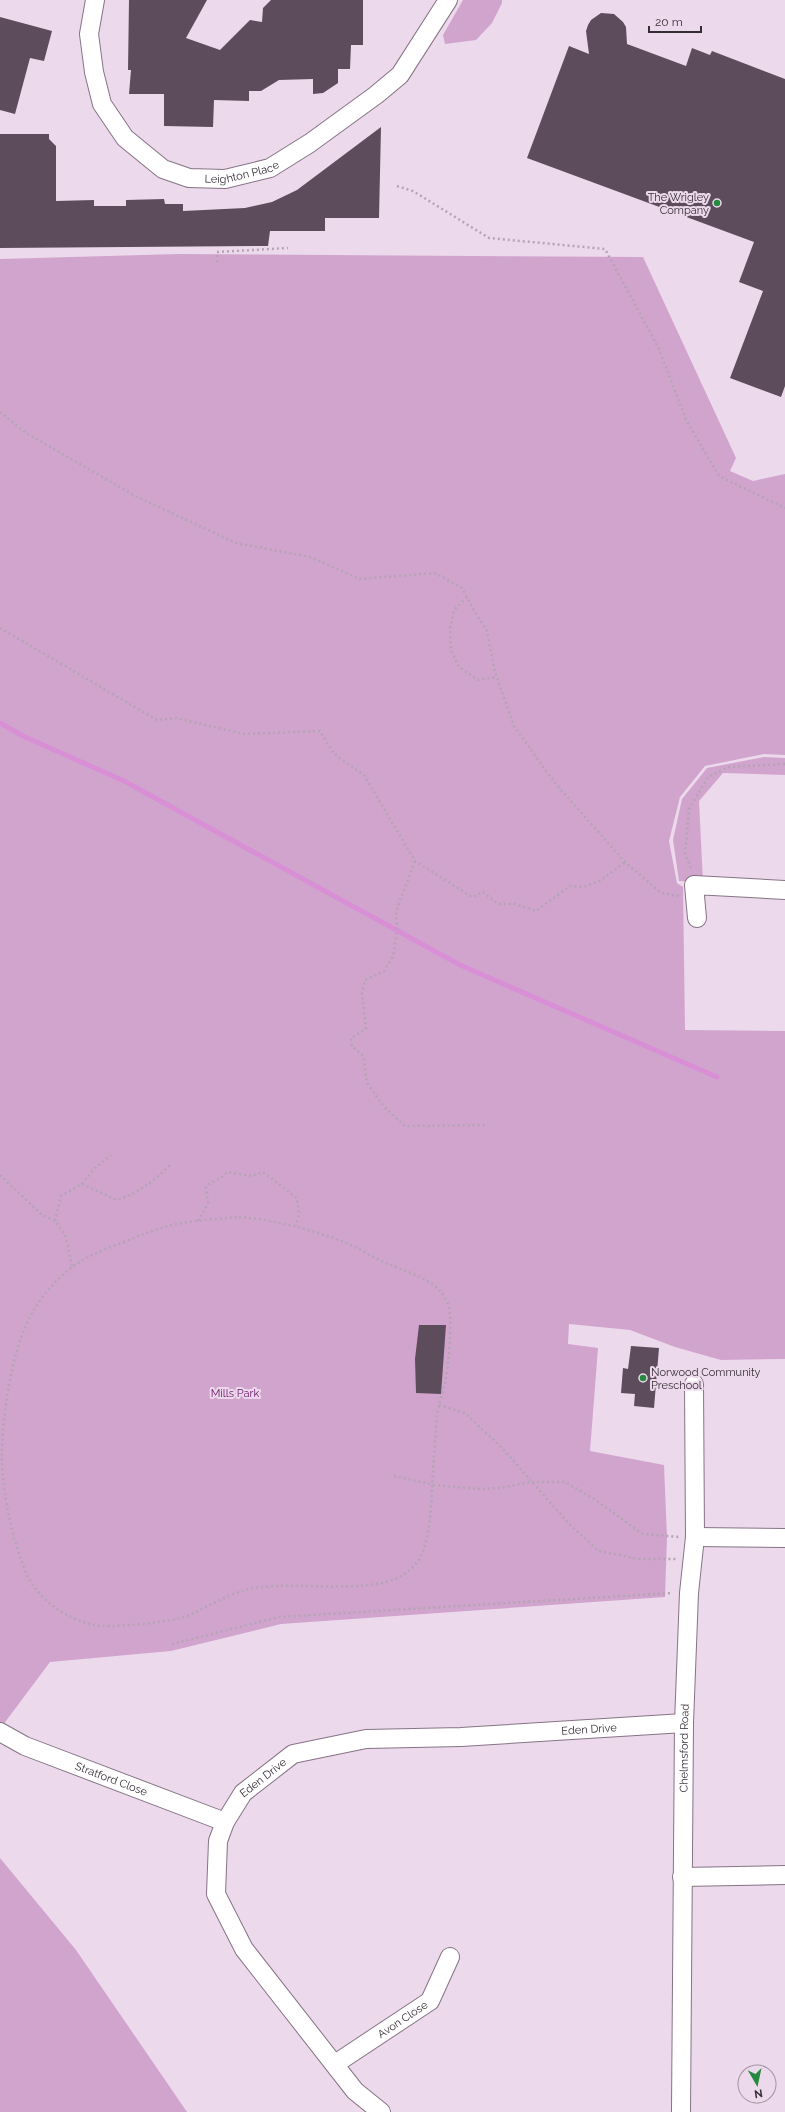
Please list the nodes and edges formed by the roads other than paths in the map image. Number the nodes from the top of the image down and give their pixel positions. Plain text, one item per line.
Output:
1 (95, 0) edge
2 (448, 0) edge
3 (785, 890) edge
4 (697, 918) dead end
5 (694, 1384) dead end
6 (695, 1536) junction
7 (785, 1538) edge
8 (684, 1723) junction
9 (0, 1732) edge
10 (225, 1822) junction
11 (785, 1875) edge
12 (682, 1877) junction
13 (450, 1957) dead end
14 (335, 2064) junction
15 (381, 2112) edge
16 (681, 2112) edge

1 - 2 street, Leighton Place
3 - 4 street
5 - 6 street, Chelmsford Road
6 - 7 street
6 - 8 street, Chelmsford Road
8 - 10 street, Eden Drive
8 - 12 street, Chelmsford Road
9 - 10 street, Stratford Close
10 - 14 street, Eden Drive
11 - 12 street
12 - 16 street, Chelmsford Road
13 - 14 street, Avon Close
14 - 15 street, Eden Drive

